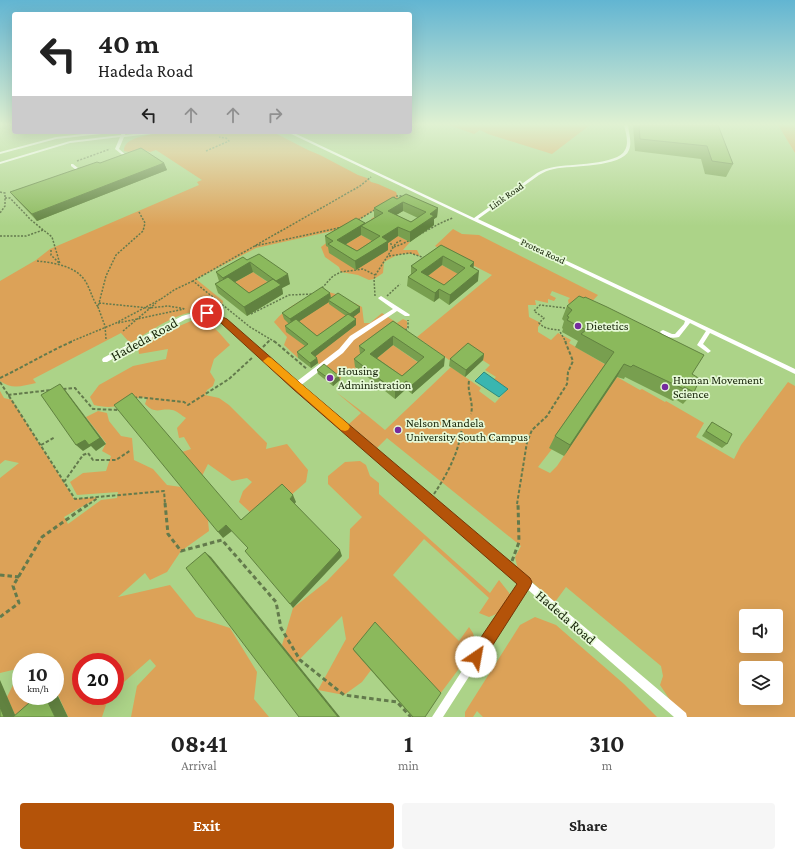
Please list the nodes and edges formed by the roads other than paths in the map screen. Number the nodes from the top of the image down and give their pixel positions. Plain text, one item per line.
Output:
1 (12, 158) edge
2 (347, 158) edge
3 (616, 158) edge
4 (0, 162) edge
5 (72, 163) road end
6 (81, 172) edge
7 (475, 219) junction
8 (382, 299) road end
9 (397, 309) junction
10 (407, 315) road end
11 (688, 320) junction
12 (709, 330) junction
13 (663, 332) dead end
14 (708, 351) dead end
15 (105, 360) dead end
16 (795, 372) edge
17 (296, 386) junction
18 (525, 582) junction
19 (437, 717) edge
20 (682, 717) edge

1 - 4 lane
2 - 7 lane, Protea Road
3 - 7 lane, Link Road
5 - 6 lane
7 - 11 lane, Protea Road
8 - 9 lane
9 - 10 lane
9 - 17 lane
11 - 12 lane, Protea Road
11 - 13 lane
12 - 14 lane
12 - 16 lane, Protea Road
15 - 17 lane, Hadeda Road
17 - 18 lane, Hadeda Road
18 - 19 lane
18 - 20 lane, Hadeda Road

